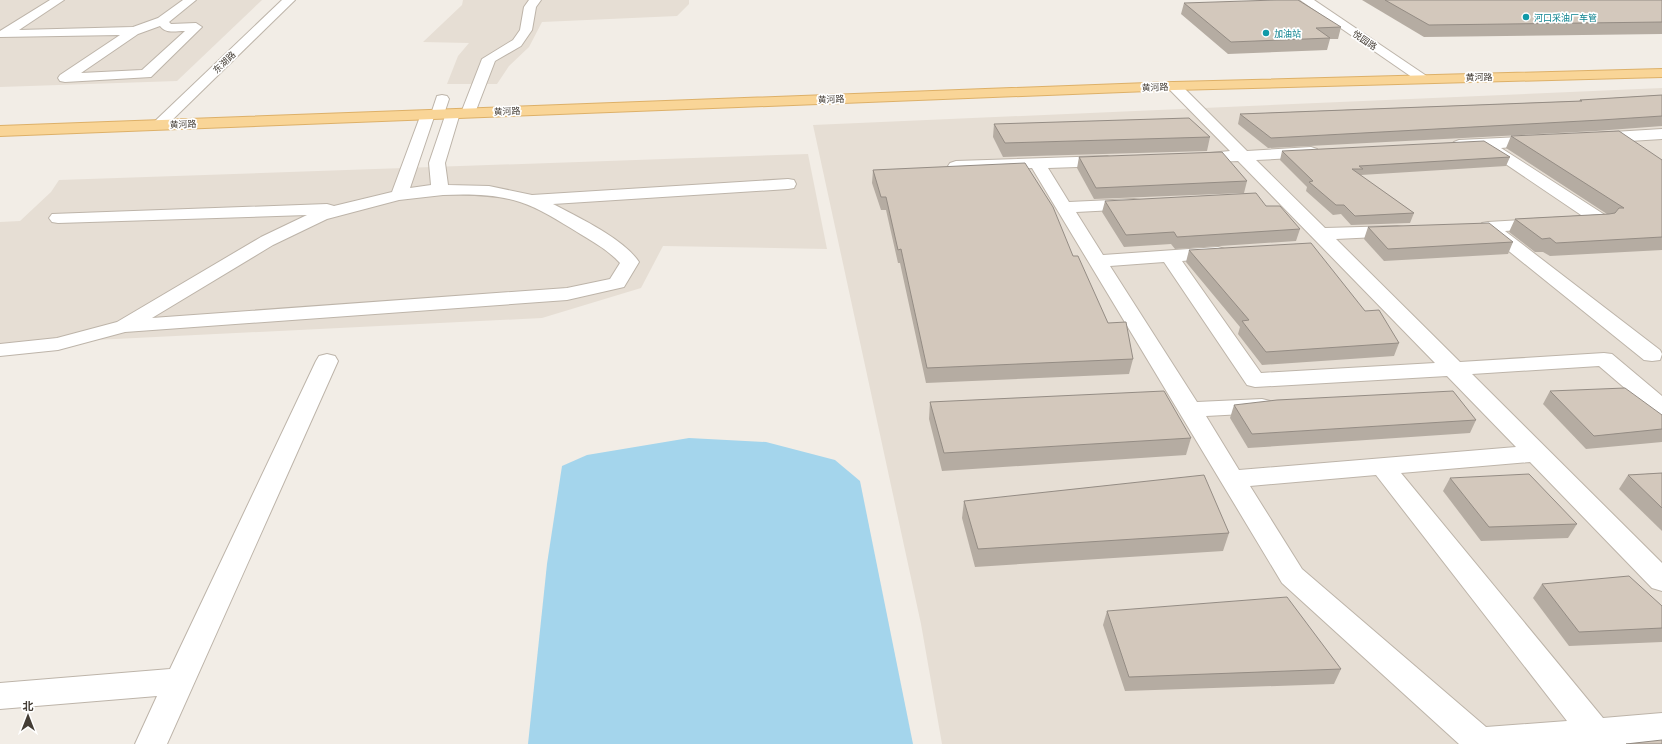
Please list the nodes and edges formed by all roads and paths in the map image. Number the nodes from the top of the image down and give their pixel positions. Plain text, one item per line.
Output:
1 (58, 0) edge
2 (190, 0) edge
3 (289, 0) edge
4 (535, 0) edge
5 (1306, 0) edge
6 (162, 21) junction
7 (134, 31) junction
8 (2, 36) edge
9 (1426, 64) dead end
10 (1402, 65) junction
11 (1379, 66) dead end
12 (1662, 73) edge
13 (1424, 79) junction
14 (1174, 86) junction
15 (490, 98) dead end
16 (450, 106) junction
17 (199, 108) dead end
18 (176, 109) junction
19 (152, 110) dead end
20 (159, 125) junction
21 (0, 131) edge
22 (1662, 134) edge
23 (1584, 138) edge
24 (1554, 140) edge
25 (1484, 144) junction
26 (1445, 146) edge
27 (1328, 152) edge
28 (1243, 156) junction
29 (1180, 158) edge
30 (1124, 160) edge
31 (1037, 163) junction
32 (956, 166) edge
33 (788, 184) dead end
34 (440, 190) junction
35 (400, 195) junction
36 (1283, 197) junction
37 (1260, 198) edge
38 (528, 200) junction
39 (1151, 203) edge
40 (1065, 207) junction
41 (346, 209) junction
42 (58, 218) dead end
43 (1412, 230) edge
44 (1321, 243) junction
45 (1231, 252) edge
46 (1169, 256) junction
47 (1098, 261) junction
48 (124, 326) junction
49 (0, 350) edge
50 (1657, 355) edge
51 (1604, 359) junction
52 (327, 361) dead end
53 (1454, 369) junction
54 (1255, 380) junction
55 (1478, 394) junction
56 (1448, 396) edge
57 (1662, 408) edge
58 (1190, 410) junction
59 (1537, 453) junction
60 (1382, 466) junction
61 (1232, 479) junction
62 (1662, 580) edge
63 (181, 681) junction
64 (0, 696) edge
65 (1662, 726) edge
66 (1595, 732) junction
67 (1489, 742) edge
68 (151, 744) edge

1 - 8 street
2 - 6 street
3 - 18 street, 东湖路
4 - 16 street
5 - 10 street, 悦园路
6 - 7 street
6 - 7 street
7 - 8 street
9 - 10 main road
10 - 11 main road
10 - 13 street, 悦园路
12 - 13 main road, 黄河路
13 - 14 main road, 黄河路
14 - 16 main road, 黄河路
14 - 28 street
15 - 16 main road, 黄河路
16 - 20 main road, 黄河路
16 - 34 street
16 - 35 street
17 - 18 main road, 黄河路
18 - 19 main road, 黄河路
18 - 20 street, 东湖路
20 - 21 main road, 黄河路
22 - 23 street
24 - 25 street
25 - 26 street
25 - 50 street
27 - 28 street
28 - 29 street
28 - 36 street
30 - 31 street
31 - 32 street
31 - 40 street
33 - 38 street
34 - 35 street
34 - 38 street
35 - 41 street
36 - 37 street
36 - 44 street
38 - 48 street
39 - 40 street
40 - 47 street
41 - 42 street
41 - 48 street
43 - 44 street
44 - 53 street
45 - 46 street
46 - 47 street
46 - 54 street
47 - 58 street
48 - 49 street
50 - 51 street
51 - 53 street
51 - 57 street
52 - 63 street
53 - 54 street
53 - 55 street
54 - 58 street
55 - 56 street
55 - 59 street
58 - 61 street
59 - 60 street
59 - 62 street
60 - 61 street
60 - 66 street
61 - 67 street
63 - 64 street
63 - 68 street
65 - 66 street
66 - 67 street

